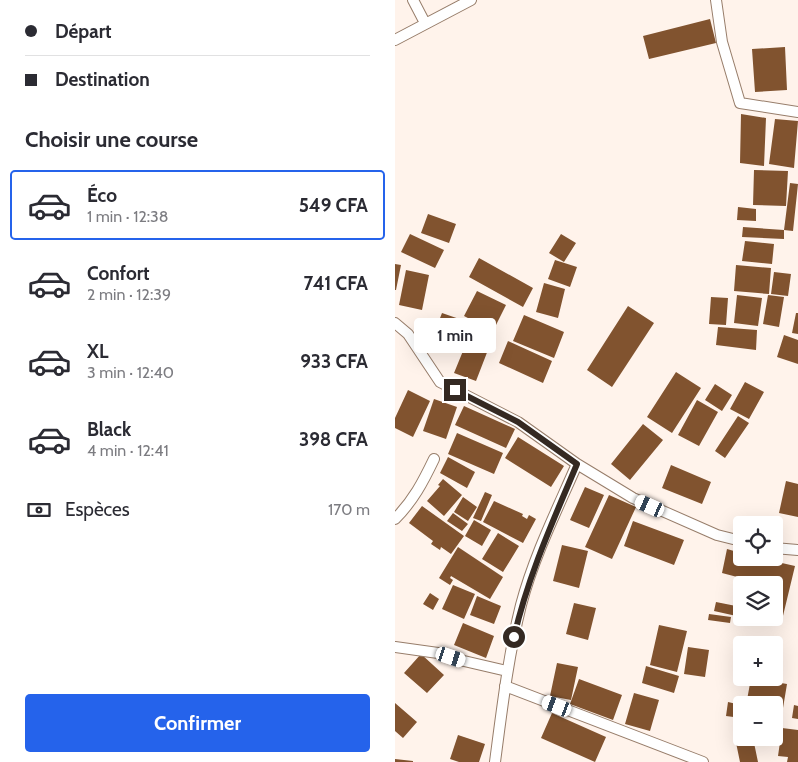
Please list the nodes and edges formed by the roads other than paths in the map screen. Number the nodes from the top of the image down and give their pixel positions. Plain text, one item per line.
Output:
1 (413, 0) edge
2 (471, 0) edge
3 (716, 0) edge
4 (425, 24) junction
5 (395, 40) edge
6 (798, 112) edge
7 (395, 323) edge
8 (434, 459) dead end
9 (577, 464) junction
10 (395, 519) edge
11 (733, 538) edge
12 (783, 549) edge
13 (798, 550) edge
14 (395, 647) edge
15 (507, 671) junction
16 (505, 686) junction
17 (495, 762) edge
18 (703, 762) edge

1 - 4 street
2 - 4 street
3 - 6 street
4 - 5 street
7 - 9 street
8 - 10 street
9 - 11 street
9 - 15 street
12 - 13 street
14 - 15 street
15 - 16 street
16 - 17 street
16 - 18 street

